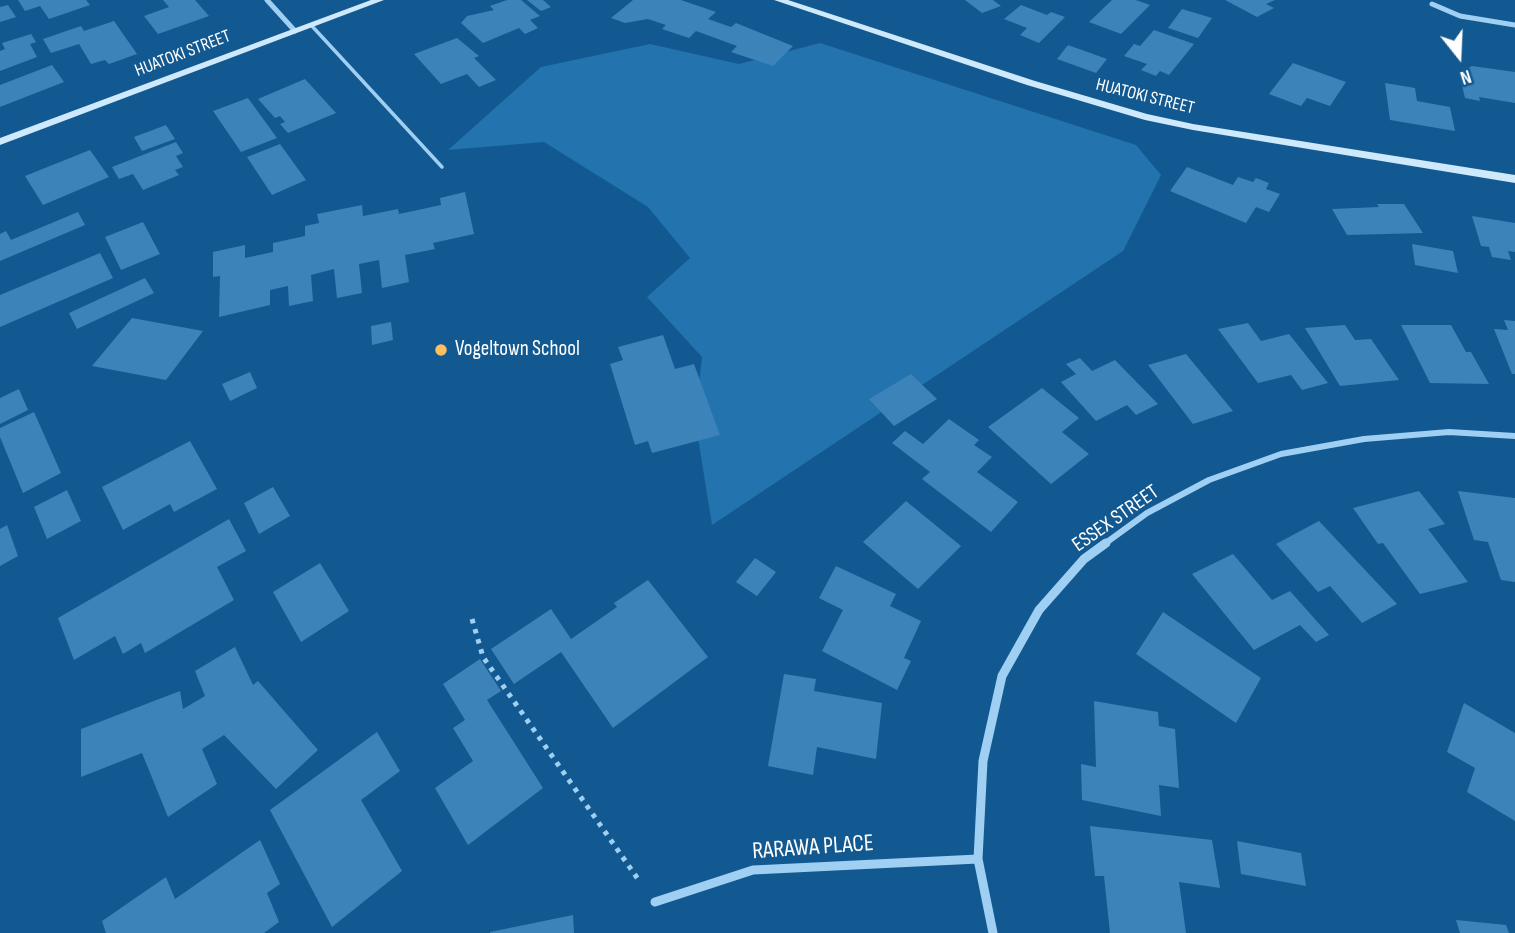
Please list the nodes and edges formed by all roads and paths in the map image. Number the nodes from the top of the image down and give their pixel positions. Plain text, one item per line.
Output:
1 (267, 0) edge
2 (379, 0) edge
3 (779, 0) edge
4 (1432, 5) dead end
5 (311, 25) junction
6 (1515, 25) edge
7 (295, 31) junction
8 (0, 142) edge
9 (442, 167) dead end
10 (1515, 179) edge
11 (1515, 436) edge
12 (472, 619) dead end
13 (978, 859) junction
14 (655, 902) joint
15 (993, 933) edge

1 - 7 street
2 - 5 main road, HUATOKI STREET
3 - 10 main road, HUATOKI STREET
4 - 6 street
5 - 7 main road, HUATOKI STREET
5 - 9 lane
7 - 8 main road, HUATOKI STREET
11 - 13 street, ESSEX STREET
12 - 14 path
13 - 14 street, RARAWA PLACE
13 - 15 street, ESSEX STREET

